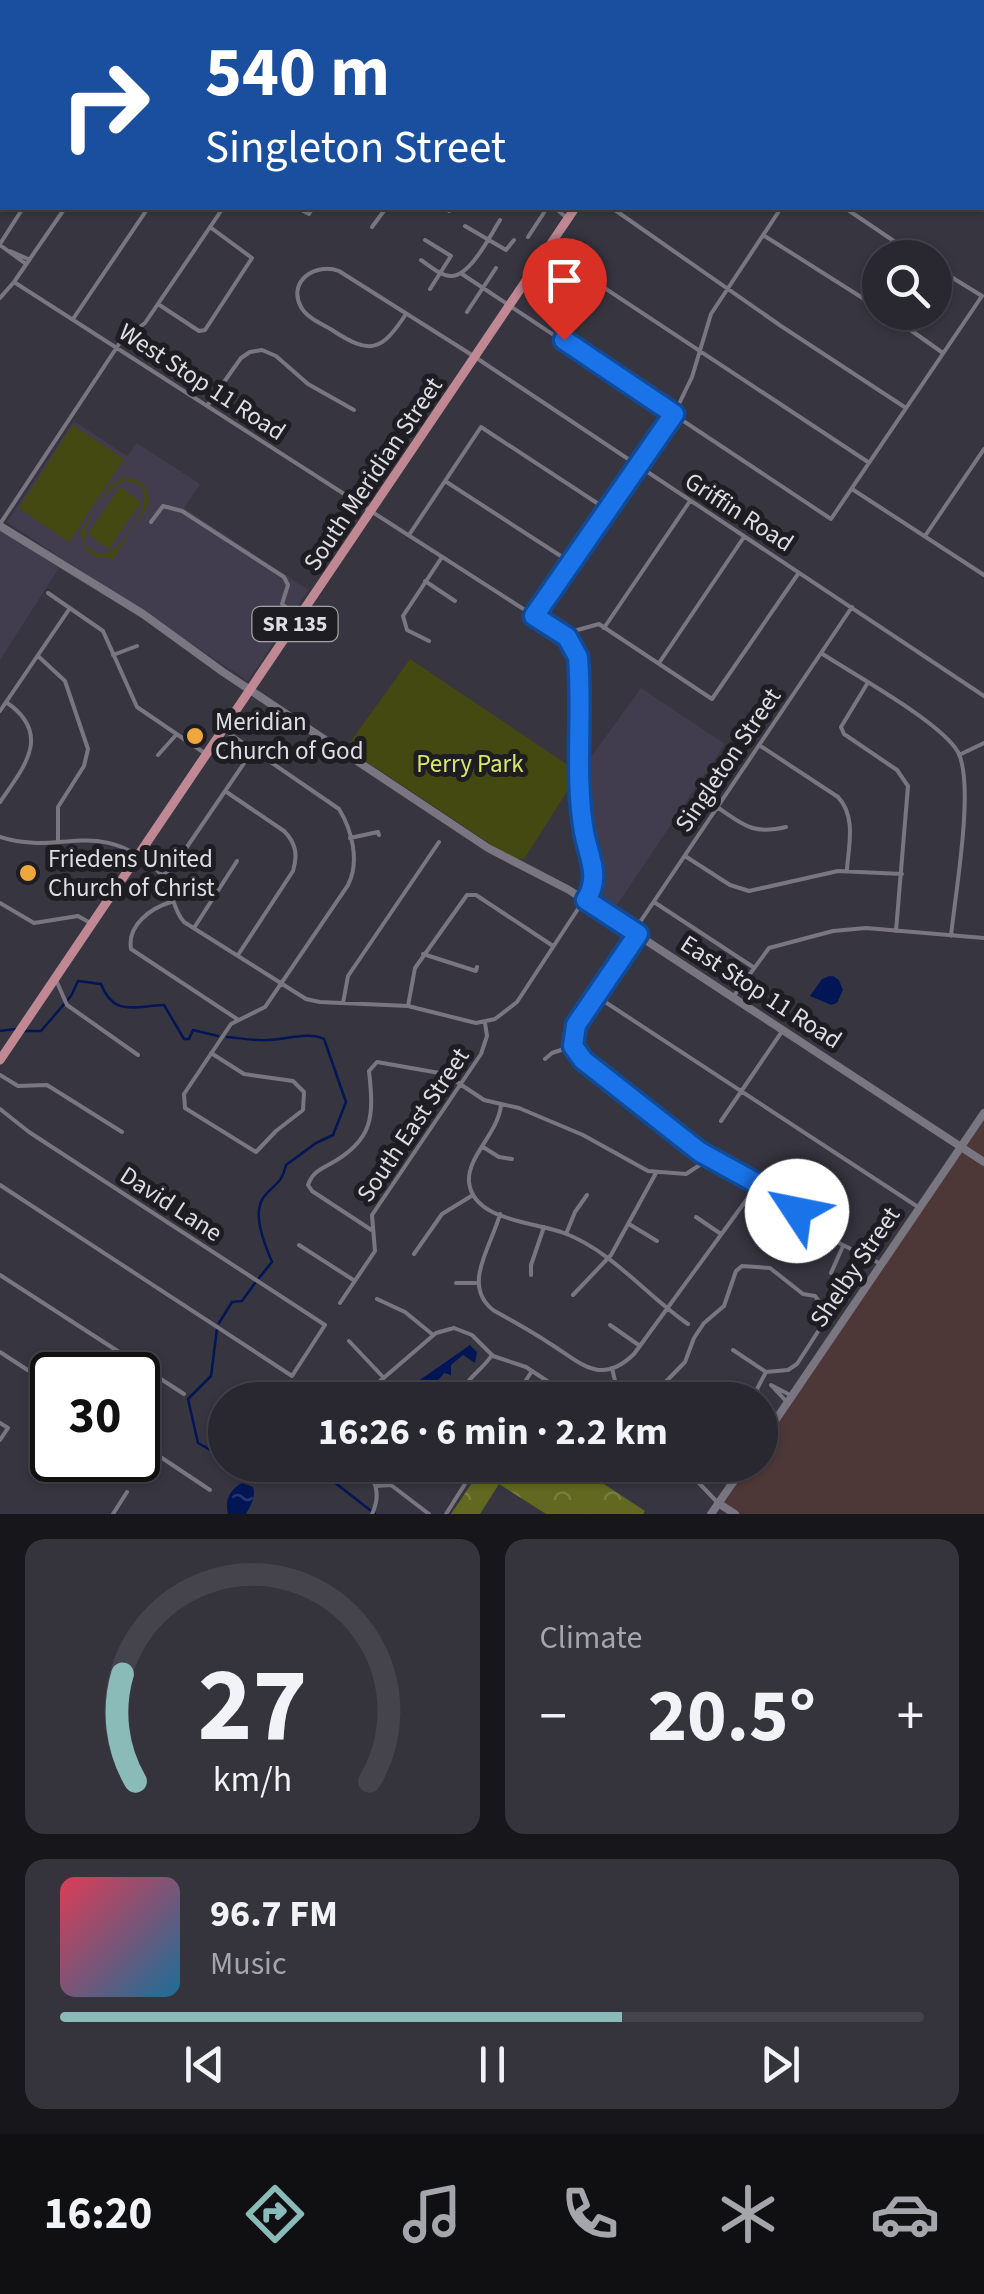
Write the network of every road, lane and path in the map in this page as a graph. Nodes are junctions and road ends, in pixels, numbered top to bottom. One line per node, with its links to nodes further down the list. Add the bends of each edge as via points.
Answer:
1 (23, 210): 21 (street)
2 (65, 210): 24 (street)
3 (147, 210): 40 (street)
4 (222, 210): 13 (street)
5 (385, 210): 14 (street)
6 (547, 210): 16 (street)
7 (615, 210): 30 (street)
8 (780, 210): 15 (street)
9 (848, 210): 20 (street)
10 (570, 212): 22 (main road, South Meridian Street / SR 135)
11 (500, 220): 18 (street)
12 (465, 226): 18 (street)
13 (210, 227): 36 (street); 36 (street, via 252,260 205,330)
14 (372, 228)
15 (764, 234): 30 (street); 35 (street)
16 (528, 237)
17 (424, 240): 26 (street, via 450,256)
18 (487, 240): 19 (street, via 507,250); 27 (street)
19 (514, 240)
20 (892, 240)
21 (0, 245): 24 (street)
22 (547, 250): 37 (main road, South Meridian Street / SR 135); 43 (street)
23 (422, 260): 26 (street)
24 (28, 262): 29 (street)
25 (496, 268): 31 (street)
26 (440, 272): 27 (street); 32 (street)
27 (462, 274): 31 (street)
28 (952, 277): 33 (street)
29 (14, 282): 34 (street); 40 (street, West Stop 11 Road)
30 (728, 287): 43 (street); 47 (street)
31 (483, 288): 37 (street); 38 (street)
32 (430, 289)
33 (982, 296): 44 (street)
34 (0, 298)
35 (862, 298)
36 (158, 304): 42 (street)
37 (509, 306): 45 (main road, South Meridian Street / SR 135); 49 (street)
38 (467, 312)
39 (406, 314): 39 (street, Griffin Road, via 334,269 317,269 300,284 302,308 352,343 382,343); 45 (street, Griffin Road)
40 (73, 320): 42 (street, West Stop 11 Road)
41 (910, 330): 44 (street)
42 (117, 348): 46 (street, West Stop 11 Road); 59 (street)
43 (699, 351): 49 (street); 51 (street)
44 (944, 353): 47 (street)
45 (476, 357): 52 (street, Griffin Road); 57 (main road, South Meridian Street / SR 135)
46 (208, 406): 48 (street, via 241,358 258,350); 57 (street, West Stop 11 Road)
47 (906, 408): 51 (street)
48 (354, 410)
49 (674, 414): 52 (street); 54 (street, via 831,518)
50 (984, 449): 62 (street)
51 (869, 463): 54 (street)
52 (636, 465): 55 (street, Griffin Road); 56 (street)
53 (445, 481): 56 (street, via 481,427); 60 (street); 64 (street)
54 (852, 489): 62 (street)
55 (690, 501): 61 (street, Griffin Road); 74 (street)
56 (606, 510): 64 (street)
57 (372, 511): 60 (street); 73 (main road, South Meridian Street / SR 135)
58 (151, 522): 73 (street, via 164,506 182,512 284,577 282,604)
59 (0, 525): 83 (main road, East Stop 11 Road)
60 (409, 535): 63 (street)
61 (744, 537): 65 (street, Griffin Road); 81 (street)
62 (925, 537): 66 (street)
63 (442, 556): 67 (street); 72 (street)
64 (570, 562): 72 (street)
65 (799, 572): 70 (street, Griffin Road); 81 (street, via 712,699)
66 (984, 575)
67 (425, 581): 69 (street); 76 (street, via 403,622)
68 (48, 593): 71 (street)
69 (455, 601)
70 (852, 607): 78 (street, Singleton Street); 84 (street, Griffin Road)
71 (70, 608): 79 (street, via 103,631); 80 (street)
72 (534, 616): 75 (street)
73 (300, 617): 83 (main road, South Meridian Street / SR 135)
74 (604, 628): 75 (street); 81 (street)
75 (563, 634): 110 (street, via 578,660 583,823 595,876)
76 (429, 641)
77 (137, 646): 79 (street)
78 (821, 653): 82 (street); 90 (street, Singleton Street)
79 (113, 655): 88 (street, via 136,708)
80 (38, 656): 85 (street); 102 (street, via 64,681 88,749 58,807)
81 (658, 664)
82 (868, 684): 94 (street, via 940,732); 108 (street, via 841,727 906,782)
83 (251, 690): 87 (main road, South Meridian Street / SR 135); 110 (main road, East Stop 11 Road, via 494,852)
84 (984, 696)
85 (6, 702): 86 (street); 96 (street, via 24,718 31,750)
86 (0, 712)
87 (224, 730): 91 (street); 93 (main road, South Meridian Street / SR 135)
88 (176, 735): 92 (street); 93 (street)
89 (984, 743): 94 (street)
90 (760, 744): 97 (street, Singleton Street); 107 (street, via 846,806)
91 (254, 750): 95 (street); 101 (street, via 339,809)
92 (158, 755)
93 (207, 755): 105 (main road, South Meridian Street / SR 135)
94 (959, 755): 118 (street, via 966,787)
95 (225, 792): 109 (street); 122 (street, via 290,838 296,855 293,871)
96 (0, 802)
97 (717, 807): 98 (street, via 753,830); 104 (street, Singleton Street)
98 (786, 827)
99 (379, 835): 101 (street)
100 (0, 837): 102 (street)
101 (350, 838): 126 (street, via 354,870 348,885)
102 (58, 840): 105 (street, via 100,840)
103 (439, 842): 129 (street, via 347,976)
104 (685, 856): 107 (street, via 750,891); 113 (street, Singleton Street)
105 (137, 858): 109 (street); 114 (main road, South Meridian Street / SR 135)
106 (237, 861): 115 (street)
107 (847, 870): 108 (street)
108 (902, 874): 116 (street)
109 (162, 876): 111 (street)
110 (586, 900): 117 (main road, East Stop 11 Road); 120 (street, South East Street)
111 (172, 901): 115 (street); 131 (street, via 146,913 129,945)
112 (0, 902): 114 (street, via 34,922 78,916)
113 (654, 902): 117 (street, Singleton Street); 123 (street)
114 (92, 924): 125 (main road, South Meridian Street / SR 135)
115 (194, 928): 122 (street)
116 (896, 931): 118 (street); 123 (street, via 854,928 815,935 769,948)
117 (636, 933): 127 (street, Singleton Street); 128 (main road, East Stop 11 Road)
118 (951, 936): 119 (street)
119 (984, 938)
120 (554, 947): 121 (street, via 468,894); 132 (street, South East Street, via 510,1010)
121 (423, 954): 124 (street); 130 (street)
122 (237, 956): 126 (street)
123 (753, 966): 128 (street)
124 (477, 967)
125 (54, 980): 136 (street, via 66,1003); 138 (main road, South Meridian Street / SR 135)
126 (281, 984): 129 (street, via 306,998); 131 (street, via 262,1011)
127 (596, 996): 134 (street, Singleton Street, via 575,1028); 141 (street)
128 (733, 997): 133 (main road, East Stop 11 Road)
129 (343, 1004): 130 (street)
130 (408, 1006): 132 (street)
131 (236, 1019): 135 (street)
132 (484, 1022): 140 (street, South East Street, via 484,1049)
133 (783, 1030): 141 (street); 148 (main road, East Stop 11 Road)
134 (573, 1046): 137 (street); 149 (street)
135 (211, 1053): 135 (street, via 242,1074 296,1082 304,1092 303,1110 256,1152 182,1102)
136 (138, 1055)
137 (546, 1059)
138 (0, 1060)
139 (0, 1075): 146 (street, via 18,1086 47,1086)
140 (461, 1085): 142 (street); 163 (street, South East Street, via 372,1215); 163 (street, via 434,1070 376,1062 369,1071 374,1101 368,1126 352,1150 313,1174 308,1185)
141 (741, 1091): 145 (street); 157 (street)
142 (501, 1105): 147 (street); 152 (street, via 583,1135)
143 (0, 1109): 154 (street, David Lane, via 325,1326 292,1376)
144 (984, 1114): 148 (main road, Shelby Street)
145 (721, 1120)
146 (122, 1132)
147 (483, 1147): 150 (street); 155 (street, via 470,1173)
148 (962, 1147): 151 (main road, East Stop 11 Road); 157 (main road, Shelby Street)
149 (709, 1158): 152 (street, via 686,1174); 153 (street)
150 (512, 1159)
151 (984, 1162)
152 (656, 1173): 161 (street)
153 (758, 1184): 160 (street); 165 (street)
154 (0, 1185)
155 (473, 1195): 158 (street); 170 (street, via 442,1214)
156 (587, 1195): 164 (street)
157 (919, 1208): 172 (main road, Shelby Street)
158 (500, 1214): 162 (street); 177 (street)
159 (696, 1217): 165 (street)
160 (805, 1218): 166 (street); 169 (street)
161 (629, 1224): 167 (street); 171 (street)
162 (544, 1227): 164 (street); 175 (street)
163 (373, 1230): 176 (street, South East Street, via 375,1249)
164 (566, 1234): 171 (street)
165 (721, 1234): 182 (street)
166 (784, 1240)
167 (658, 1241)
168 (300, 1245): 176 (street)
169 (843, 1246): 172 (street); 174 (street)
170 (414, 1254)
171 (607, 1260): 179 (street); 182 (street)
172 (881, 1264): 205 (main road, Shelby Street)
173 (0, 1274): 204 (street)
174 (831, 1274)
175 (531, 1276)
176 (354, 1281): 181 (street, South East Street)
177 (477, 1283): 178 (street); 191 (street, via 493,1310 579,1364)
178 (456, 1284)
179 (573, 1295)
180 (378, 1299): 185 (street)
181 (340, 1303)
182 (667, 1308): 183 (street); 187 (street)
183 (688, 1324)
184 (610, 1325): 187 (street)
185 (433, 1335): 190 (street, via 450,1328 470,1333); 195 (street)
186 (349, 1341): 195 (street)
187 (640, 1346): 191 (street)
188 (733, 1350): 194 (street)
189 (0, 1352): 193 (street)
190 (492, 1355): 192 (street); 198 (street)
191 (612, 1368): 201 (street)
192 (532, 1371): 199 (street); 200 (street)
193 (30, 1372)
194 (766, 1372): 196 (street); 202 (street, via 795,1366 818,1332 817,1298 770,1268 744,1266 723,1307 702,1326 684,1364)
195 (383, 1378): 197 (street)
196 (762, 1379): 203 (street); 205 (street)
197 (378, 1382)
198 (466, 1382)
199 (525, 1382)
200 (549, 1382)
201 (615, 1382)
202 (666, 1382)
203 (760, 1382)
204 (184, 1394)
205 (790, 1399): 206 (main road, Shelby Street)
206 (778, 1417)
207 (0, 1423): 208 (street, via 8,1428)
208 (0, 1440)
209 (160, 1457): 215 (street)
210 (374, 1482): 214 (street)
211 (467, 1482): 221 (street)
212 (698, 1482): 217 (street)
213 (733, 1482): 217 (main road)
214 (376, 1486): 218 (street); 220 (street, via 389,1484)
215 (210, 1490)
216 (127, 1492): 219 (street)
217 (718, 1503): 222 (main road); 223 (main road)
218 (373, 1513)
219 (113, 1514)
220 (429, 1514)
221 (446, 1514)
222 (710, 1514)
223 (734, 1514)

